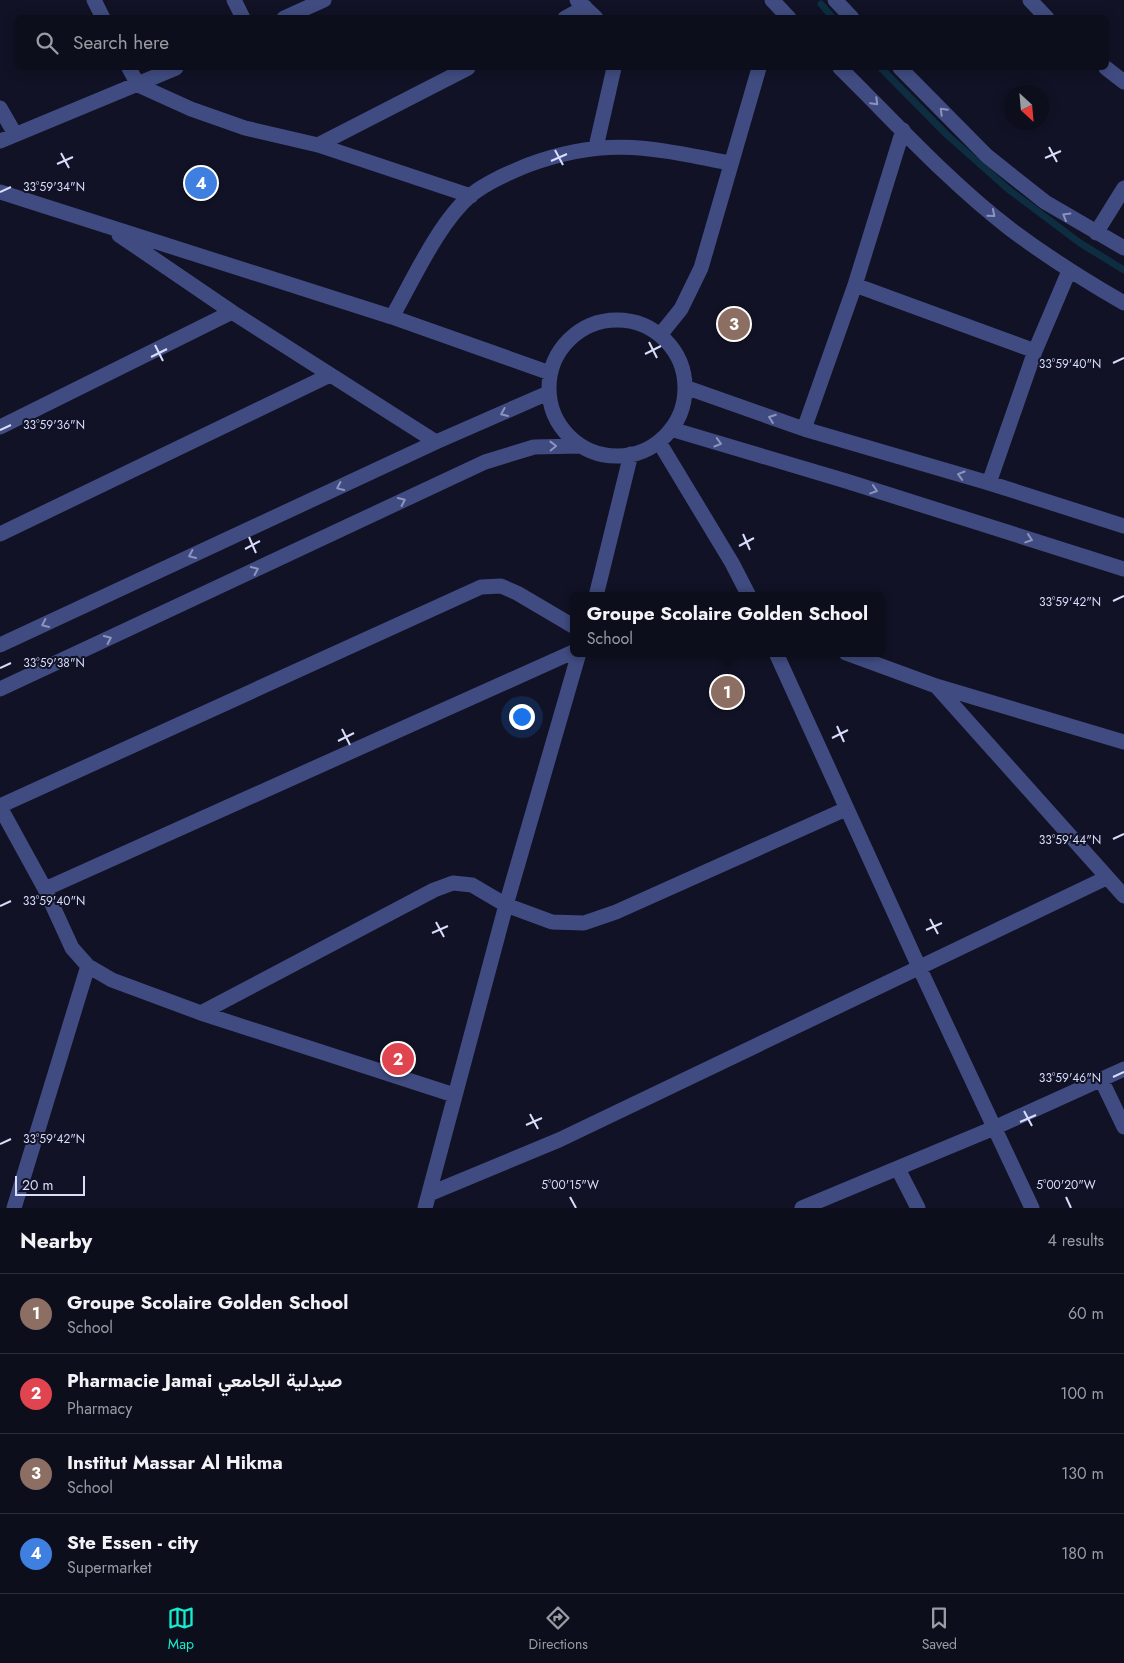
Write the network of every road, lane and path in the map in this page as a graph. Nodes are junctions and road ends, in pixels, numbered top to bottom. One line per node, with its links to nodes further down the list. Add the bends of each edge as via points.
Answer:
1 (94, 0): 8 (street)
2 (234, 0): 9 (street)
3 (324, 0): 10 (street)
4 (834, 0): 13 (street)
5 (1030, 0): 14 (street)
6 (776, 6): 12 (street)
7 (586, 8): 11 (street)
8 (102, 15)
9 (242, 15)
10 (291, 15)
11 (571, 15)
12 (786, 15)
13 (849, 15)
14 (1044, 15)
15 (130, 70): 24 (street)
16 (172, 70): 24 (street)
17 (464, 70): 29 (street)
18 (614, 70): 30 (street)
19 (758, 70): 31 (street)
20 (842, 70): 26 (street, one-way to 26)
21 (902, 70): 36 (street, one-way to 21, via 1045,202 987,156)
22 (1109, 70): 23 (street)
23 (1124, 82)
24 (138, 85): 27 (street); 29 (street, via 191,109 245,128)
25 (0, 108): 27 (street)
26 (903, 130): 38 (street, one-way to 38, via 958,185 1009,228); 39 (street)
27 (15, 134): 28 (street)
28 (0, 141)
29 (318, 145): 34 (street)
30 (596, 147): 31 (street, via 642,147); 34 (street, via 559,154 509,173)
31 (730, 163): 43 (street, via 694,284 681,309)
32 (1124, 188): 36 (street)
33 (0, 192): 35 (street)
34 (471, 196): 42 (street, via 439,233)
35 (104, 224): 41 (street); 42 (street, via 274,281)
36 (1096, 233): 37 (street)
37 (1124, 248)
38 (1069, 271): 40 (street); 44 (street)
39 (855, 285): 44 (street); 50 (street)
40 (1124, 303)
41 (232, 312): 46 (street); 49 (street)
42 (392, 316): 45 (street)
43 (660, 335): 45 (street, via 629,320 595,323 566,342); 47 (street, via 680,361)
44 (1035, 351): 56 (street)
45 (550, 373): 48 (street)
46 (330, 374): 52 (street); 58 (street)
47 (685, 387): 50 (street, one-way to 47); 51 (street, via 682,409)
48 (548, 393): 52 (street, one-way to 52); 54 (street, via 553,415 562,430)
49 (0, 426)
50 (804, 429): 56 (street, one-way to 50)
51 (671, 430): 53 (street); 59 (street, one-way to 59, via 846,481)
52 (436, 442): 63 (street, one-way to 63)
53 (659, 442): 55 (street); 61 (street)
54 (580, 446): 55 (street, via 601,454); 69 (street, one-way to 54, via 485,462 534,447)
55 (631, 454): 60 (street)
56 (989, 483): 57 (street)
57 (1124, 526)
58 (0, 534)
59 (1124, 569)
60 (597, 592)
61 (747, 592)
62 (570, 624): 71 (street, via 501,586 481,587)
63 (0, 645)
64 (570, 653): 74 (street)
65 (578, 657): 76 (street)
66 (778, 657): 72 (street)
67 (857, 657): 68 (street)
68 (936, 686): 70 (street); 73 (street)
69 (0, 689)
70 (1124, 742)
71 (0, 806): 74 (street)
72 (846, 809): 76 (street, via 584,924 552,922); 78 (street)
73 (1106, 878): 75 (street); 78 (street)
74 (45, 889): 77 (street, via 72,948)
75 (1124, 896)
76 (506, 905): 79 (street, via 472,885 453,883); 82 (street)
77 (88, 966): 79 (street, via 112,980); 88 (street)
78 (919, 967): 84 (street); 86 (street)
79 (201, 1013): 82 (street)
80 (1124, 1069): 81 (street)
81 (1100, 1079): 83 (street); 84 (street)
82 (454, 1094): 86 (street)
83 (1124, 1127)
84 (994, 1128): 85 (street); 90 (street)
85 (898, 1168): 87 (street); 89 (street)
86 (427, 1201)
87 (806, 1207)
88 (14, 1208)
89 (918, 1208)
90 (1032, 1208)

